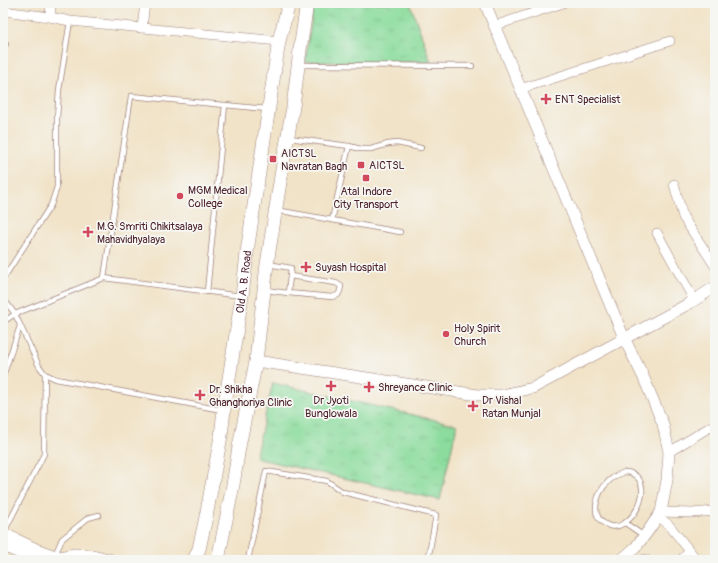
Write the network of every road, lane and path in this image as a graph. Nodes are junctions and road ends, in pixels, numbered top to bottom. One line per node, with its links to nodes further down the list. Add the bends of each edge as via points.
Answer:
1 (51, 3): 8 (street)
2 (145, 3): 11 (street)
3 (289, 3): 12 (main road, Old A. B. Road)
4 (307, 3): 14 (main road, Old A. B. Road)
5 (485, 3): 10 (street)
6 (563, 3): 10 (street)
7 (3, 11): 8 (street)
8 (50, 17): 9 (street)
9 (70, 20): 11 (street); 31 (lane, via 59,90 56,187 51,205)
10 (494, 26): 16 (street)
11 (142, 28): 12 (street)
12 (279, 41): 18 (main road, Old A. B. Road)
13 (670, 41): 16 (street)
14 (298, 65): 15 (lane); 19 (main road, Old A. B. Road)
15 (472, 66)
16 (520, 89): 42 (street)
17 (225, 105): 18 (lane); 30 (lane, via 132,96); 34 (lane)
18 (268, 109): 36 (main road, Old A. B. Road)
19 (287, 138): 20 (lane); 23 (main road, Old A. B. Road)
20 (349, 146): 21 (lane, via 371,149 397,143); 24 (lane)
21 (421, 148)
22 (674, 184): 28 (street, via 683,217)
23 (275, 210): 24 (lane); 27 (main road, Old A. B. Road)
24 (332, 220): 25 (lane)
25 (400, 232)
26 (657, 233): 38 (street)
27 (267, 264): 29 (lane, via 291,268); 33 (main road, Old A. B. Road)
28 (715, 266)
29 (290, 276): 35 (lane); 35 (lane, via 336,283 340,286 340,291 332,297)
30 (104, 278): 34 (lane); 39 (lane)
31 (3, 279)
32 (715, 287): 38 (street)
33 (264, 290): 35 (lane); 43 (main road, Old A. B. Road)
34 (207, 292): 36 (lane)
35 (288, 293)
36 (242, 296): 46 (main road, Old A. B. Road)
37 (3, 298): 39 (lane)
38 (694, 300): 42 (street)
39 (15, 314): 40 (lane); 41 (lane)
40 (3, 322)
41 (20, 326): 44 (lane); 45 (lane)
42 (624, 338): 43 (street, via 533,388 502,395 478,395); 48 (street, via 643,376 662,424)
43 (256, 360): 62 (main road, Old A. B. Road)
44 (44, 374): 46 (lane, via 56,379); 53 (lane, via 44,454)
45 (3, 376)
46 (224, 410): 57 (main road, Old A. B. Road, via 206,517)
47 (715, 424): 48 (street)
48 (669, 452): 50 (street, via 667,480)
49 (715, 511): 50 (street)
50 (659, 514): 54 (street); 56 (street)
51 (99, 515): 58 (lane, via 88,518 62,539)
52 (624, 523): 52 (lane, via 617,527 602,523 596,509 602,488 624,472 640,479 642,488 640,503); 54 (lane)
53 (3, 534): 58 (main road)
54 (644, 536): 65 (street)
55 (3, 545): 59 (main road)
56 (690, 551): 66 (street); 67 (street)
57 (196, 554): 61 (main road)
58 (59, 558): 60 (main road, via 75,555)
59 (39, 560)
60 (109, 560)
61 (183, 560)
62 (218, 560)
63 (248, 560): 64 (lane, via 266,471 327,481 343,492 436,515)
64 (428, 560)
65 (621, 560)
66 (681, 560)
67 (697, 560)

